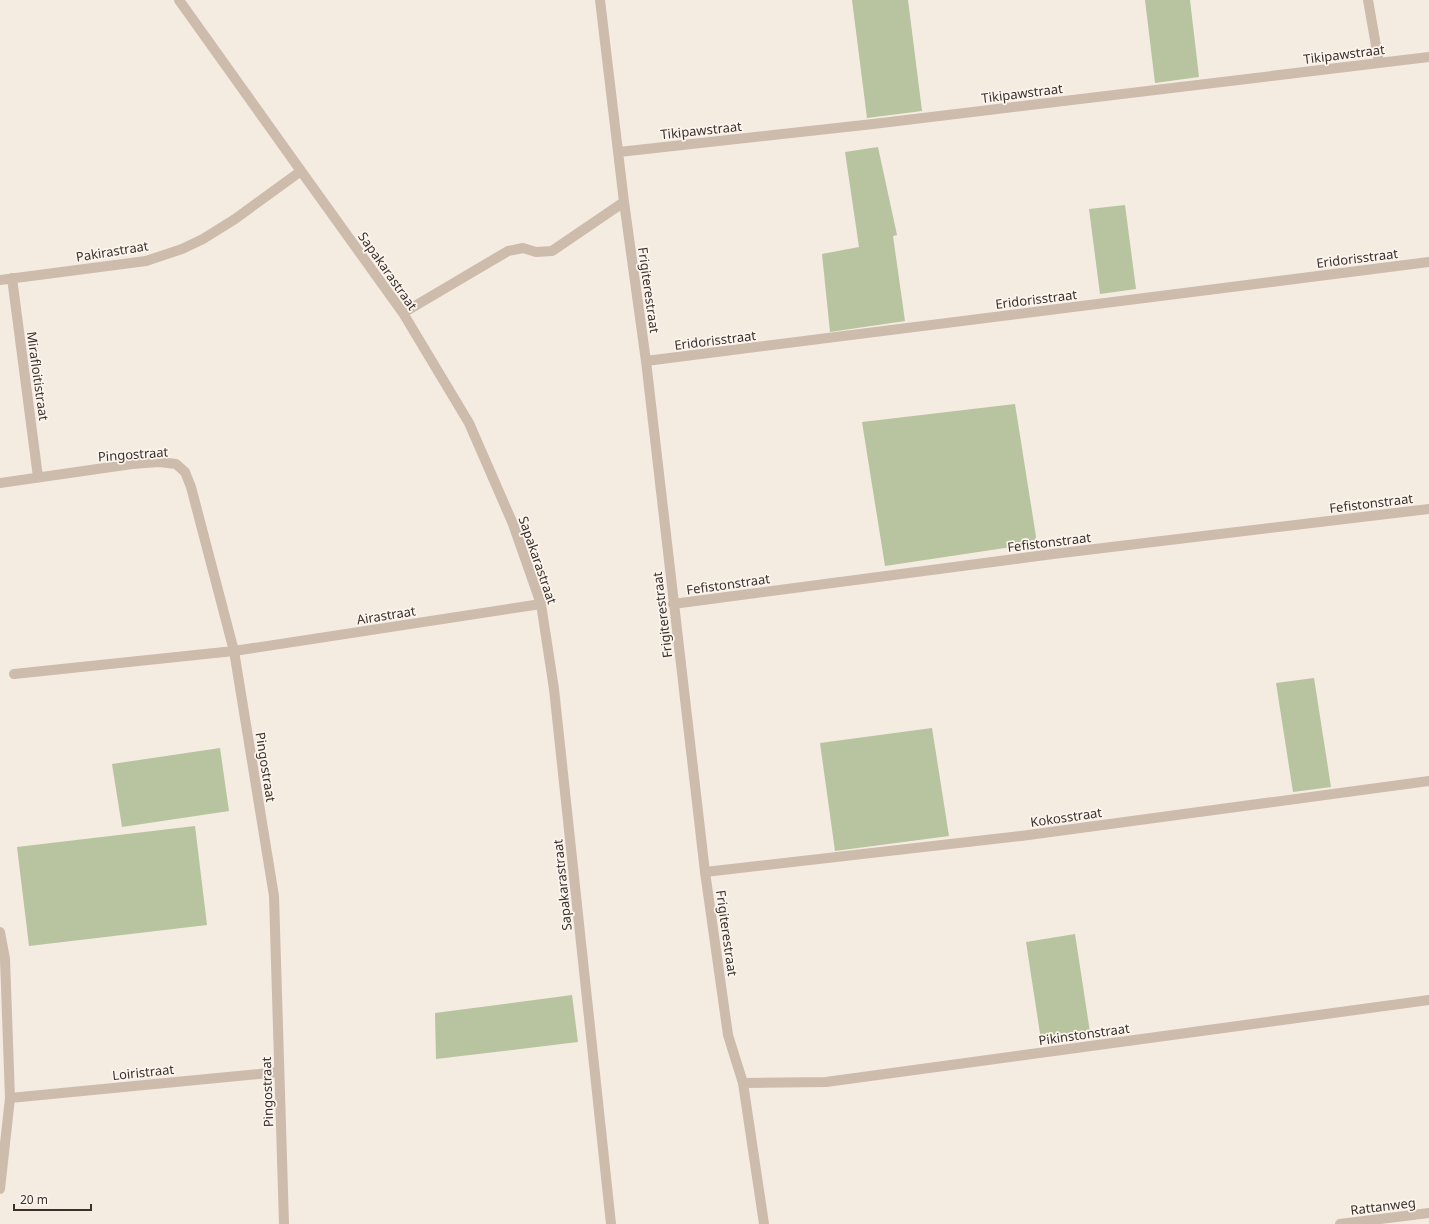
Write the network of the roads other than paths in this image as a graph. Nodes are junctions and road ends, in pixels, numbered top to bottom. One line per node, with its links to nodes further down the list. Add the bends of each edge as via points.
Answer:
1 (179, 0): 7 (street, Sapakarastraat)
2 (600, 0): 6 (street, Frigiterestraat)
3 (1368, 0): 5 (street)
4 (1429, 57): 5 (street, Tikipawstraat)
5 (1379, 63): 6 (street, Tikipawstraat)
6 (619, 152): 8 (street, Frigiterestraat)
7 (300, 171): 10 (street, Pakirastraat, via 235,219 182,249 146,261); 12 (street, Sapakarastraat)
8 (624, 202): 12 (street, via 552,251 536,252 523,248 508,251); 13 (street, Frigiterestraat)
9 (1429, 262): 13 (street, Eridorisstraat)
10 (12, 278): 11 (street, Pakirastraat); 14 (street, Mirafloitistraat)
11 (0, 280)
12 (403, 313): 17 (street, Sapakarastraat, via 469,423 513,524)
13 (646, 361): 18 (street, Frigiterestraat)
14 (38, 477): 15 (street, Pingostraat); 19 (street, Pingostraat, via 132,464 176,464 185,472 191,487)
15 (0, 482)
16 (1429, 509): 18 (street, Fefistonstraat, via 1053,554)
17 (541, 604): 19 (street, Airastraat); 32 (street, Sapakarastraat, via 555,704)
18 (673, 604): 22 (street, Frigiterestraat)
19 (234, 651): 20 (street, Airastraat); 26 (street, Pingostraat, via 274,896)
20 (14, 674)
21 (1429, 781): 22 (street, Kokosstraat, via 1021,836)
22 (705, 872): 27 (street, Frigiterestraat, via 728,1035)
23 (0, 932): 24 (street)
24 (2, 959): 28 (street)
25 (1429, 1000): 27 (street, Pikinstonstraat, via 826,1082)
26 (279, 1072): 28 (street, Loiristraat); 31 (street, Pingostraat)
27 (743, 1083): 33 (street, Frigiterestraat)
28 (10, 1098): 29 (street)
29 (0, 1189)
30 (1429, 1213): 34 (street, Rattanweg)
31 (284, 1224)
32 (611, 1224)
33 (764, 1224)
34 (1340, 1224)

